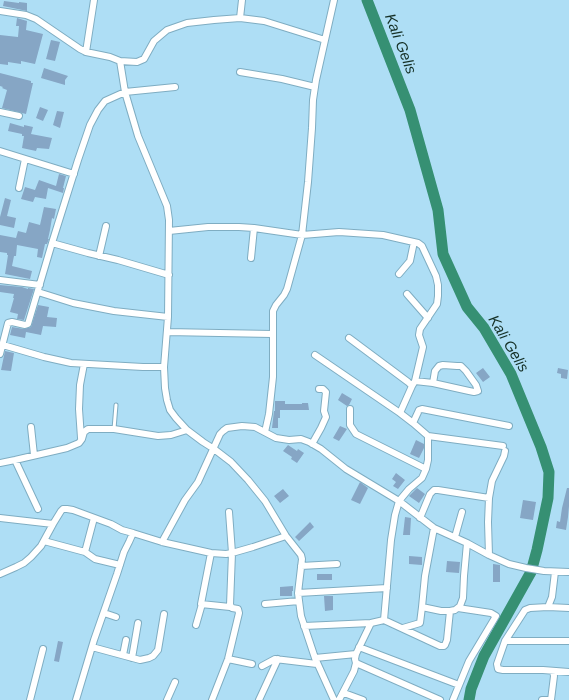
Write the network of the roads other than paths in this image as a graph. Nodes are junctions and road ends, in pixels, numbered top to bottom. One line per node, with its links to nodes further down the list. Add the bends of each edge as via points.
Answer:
1 (94, 0): 7 (street)
2 (242, 0): 5 (street)
3 (334, 0): 6 (street)
4 (0, 11): 7 (street, via 36,19)
5 (240, 18): 6 (street, via 264,22); 8 (street, via 187,23 167,30 154,41 144,59 137,62)
6 (325, 40): 11 (street)
7 (86, 52): 8 (street)
8 (120, 61): 12 (street)
9 (240, 72): 11 (street)
10 (175, 87): 12 (street)
11 (315, 87): 22 (street)
12 (125, 92): 17 (street, via 105,101 98,110 90,125); 21 (street, via 138,136 167,206)
13 (0, 112): 14 (street)
14 (19, 116)
15 (0, 151): 16 (street)
16 (25, 159): 17 (street); 18 (street)
17 (74, 174): 24 (street)
18 (18, 188)
19 (106, 226): 25 (street)
20 (254, 228): 21 (street, via 208,227); 22 (street); 26 (street)
21 (170, 231): 28 (street)
22 (302, 235): 23 (street, via 340,232 383,235); 36 (street, via 287,289 273,311)
23 (414, 242): 27 (street, via 410,261); 34 (street, via 422,246 438,285 437,304)
24 (52, 243): 25 (street); 30 (street)
25 (99, 256): 28 (street)
26 (251, 258)
27 (399, 274)
28 (169, 275): 33 (street)
29 (0, 280): 30 (street)
30 (40, 285): 31 (street)
31 (38, 292): 33 (street, via 114,311); 38 (street, via 28,324 8,323)
32 (407, 294): 34 (street)
33 (168, 317): 35 (street)
34 (428, 318): 43 (street, via 420,329 419,335 423,346)
35 (167, 332): 36 (street); 42 (street)
36 (272, 334): 54 (street, via 273,377)
37 (349, 338): 43 (street, via 408,382)
38 (3, 345): 39 (street); 41 (street, via 44,357)
39 (0, 354)
40 (315, 356): 48 (street)
41 (84, 364): 42 (street); 56 (street, via 79,410)
42 (164, 367): 53 (street, via 170,410)
43 (414, 383): 44 (street); 48 (street)
44 (433, 383): 44 (street, via 435,371 439,366 461,366 478,391 469,392)
45 (319, 389): 57 (street, via 326,392 326,418)
46 (116, 404): 52 (lane)
47 (350, 409): 62 (street, via 350,425 356,434)
48 (400, 413): 49 (street)
49 (413, 423): 50 (street, via 419,410 422,410); 55 (street)
50 (509, 426)
51 (31, 427): 59 (street)
52 (114, 430): 53 (street, via 158,436); 56 (street, via 88,429)
53 (187, 430): 58 (street)
54 (265, 432): 57 (street, via 276,438 301,439); 58 (street, via 255,427 227,428 220,434)
55 (428, 436): 62 (street); 63 (street, via 504,448 504,456 492,481)
56 (82, 439): 59 (street, via 67,448)
57 (312, 444): 64 (street)
58 (214, 449): 74 (street, via 248,480 265,501); 77 (street, via 198,482)
59 (34, 455): 60 (street)
60 (15, 460): 61 (street); 65 (street)
61 (0, 463)
62 (426, 469): 64 (street, via 422,478)
63 (489, 498): 70 (street, via 434,490); 82 (street)
64 (399, 502): 70 (street); 89 (street, via 391,540)
65 (38, 509)
66 (229, 512): 81 (street)
67 (462, 512): 75 (street)
68 (0, 518): 71 (street)
69 (94, 518): 71 (street, via 67,509 61,511); 73 (street); 79 (street)
70 (420, 518): 72 (street)
71 (53, 524): 76 (street)
72 (434, 528): 75 (street); 95 (street, via 424,576)
73 (133, 533): 77 (street); 84 (street)
74 (286, 536): 81 (street); 85 (street, via 301,555)
75 (456, 537): 78 (street)
76 (44, 541): 79 (street); 88 (street, via 24,563)
77 (162, 542): 80 (street)
78 (467, 543): 82 (street); 97 (street, via 462,598)
79 (85, 552): 84 (street, via 95,559)
80 (211, 553): 81 (street); 92 (street)
81 (232, 554): 94 (street)
82 (489, 555): 86 (street, via 509,564)
83 (337, 564): 85 (street)
84 (120, 566): 100 (street)
85 (301, 566): 90 (street)
86 (555, 572): 87 (street); 96 (street)
87 (569, 572)
88 (0, 574)
89 (387, 588): 90 (street); 103 (street)
90 (298, 593): 91 (street)
91 (299, 601): 93 (street); 107 (street)
92 (202, 604): 94 (street); 106 (street)
93 (264, 604)
94 (230, 607): 118 (street, via 238,609 239,613)
95 (422, 607): 99 (street); 108 (street, via 420,623)
96 (548, 607): 98 (street); 110 (street, via 525,610)
97 (458, 608): 99 (street); 127 (street, via 496,616 469,661)
98 (569, 608)
99 (450, 611): 108 (street, via 448,635 444,646)
100 (104, 613): 102 (street); 112 (street)
101 (164, 614): 117 (street, via 156,653 145,659)
102 (116, 617)
103 (384, 620): 104 (street); 108 (street)
104 (371, 622): 107 (street); 113 (street)
105 (138, 623): 117 (street)
106 (196, 625)
107 (304, 626): 120 (street)
108 (403, 628)
109 (126, 640): 116 (street)
110 (506, 641): 111 (street); 124 (street, via 497,664 498,669)
111 (569, 641)
112 (92, 647): 116 (street); 130 (street)
113 (359, 647): 115 (street); 127 (street)
114 (43, 649): 129 (street)
115 (356, 654): 120 (street); 121 (street)
116 (123, 655): 117 (street)
117 (132, 658)
118 (228, 658): 122 (street); 132 (street)
119 (278, 659): 120 (street); 123 (street, via 273,659); 133 (street)
120 (316, 661): 134 (street)
121 (356, 663): 128 (street); 137 (street)
122 (252, 664)
123 (262, 666)
124 (553, 671): 125 (street); 140 (street)
125 (569, 672)
126 (175, 682): 131 (street)
127 (460, 685): 138 (street)
128 (344, 692): 135 (street); 136 (street)
129 (30, 700)
130 (76, 700)
131 (167, 700)
132 (212, 700)
133 (259, 700)
134 (334, 700)
135 (339, 700)
136 (363, 700)
137 (440, 700)
138 (453, 700)
139 (542, 700): 140 (street)
140 (551, 700)

